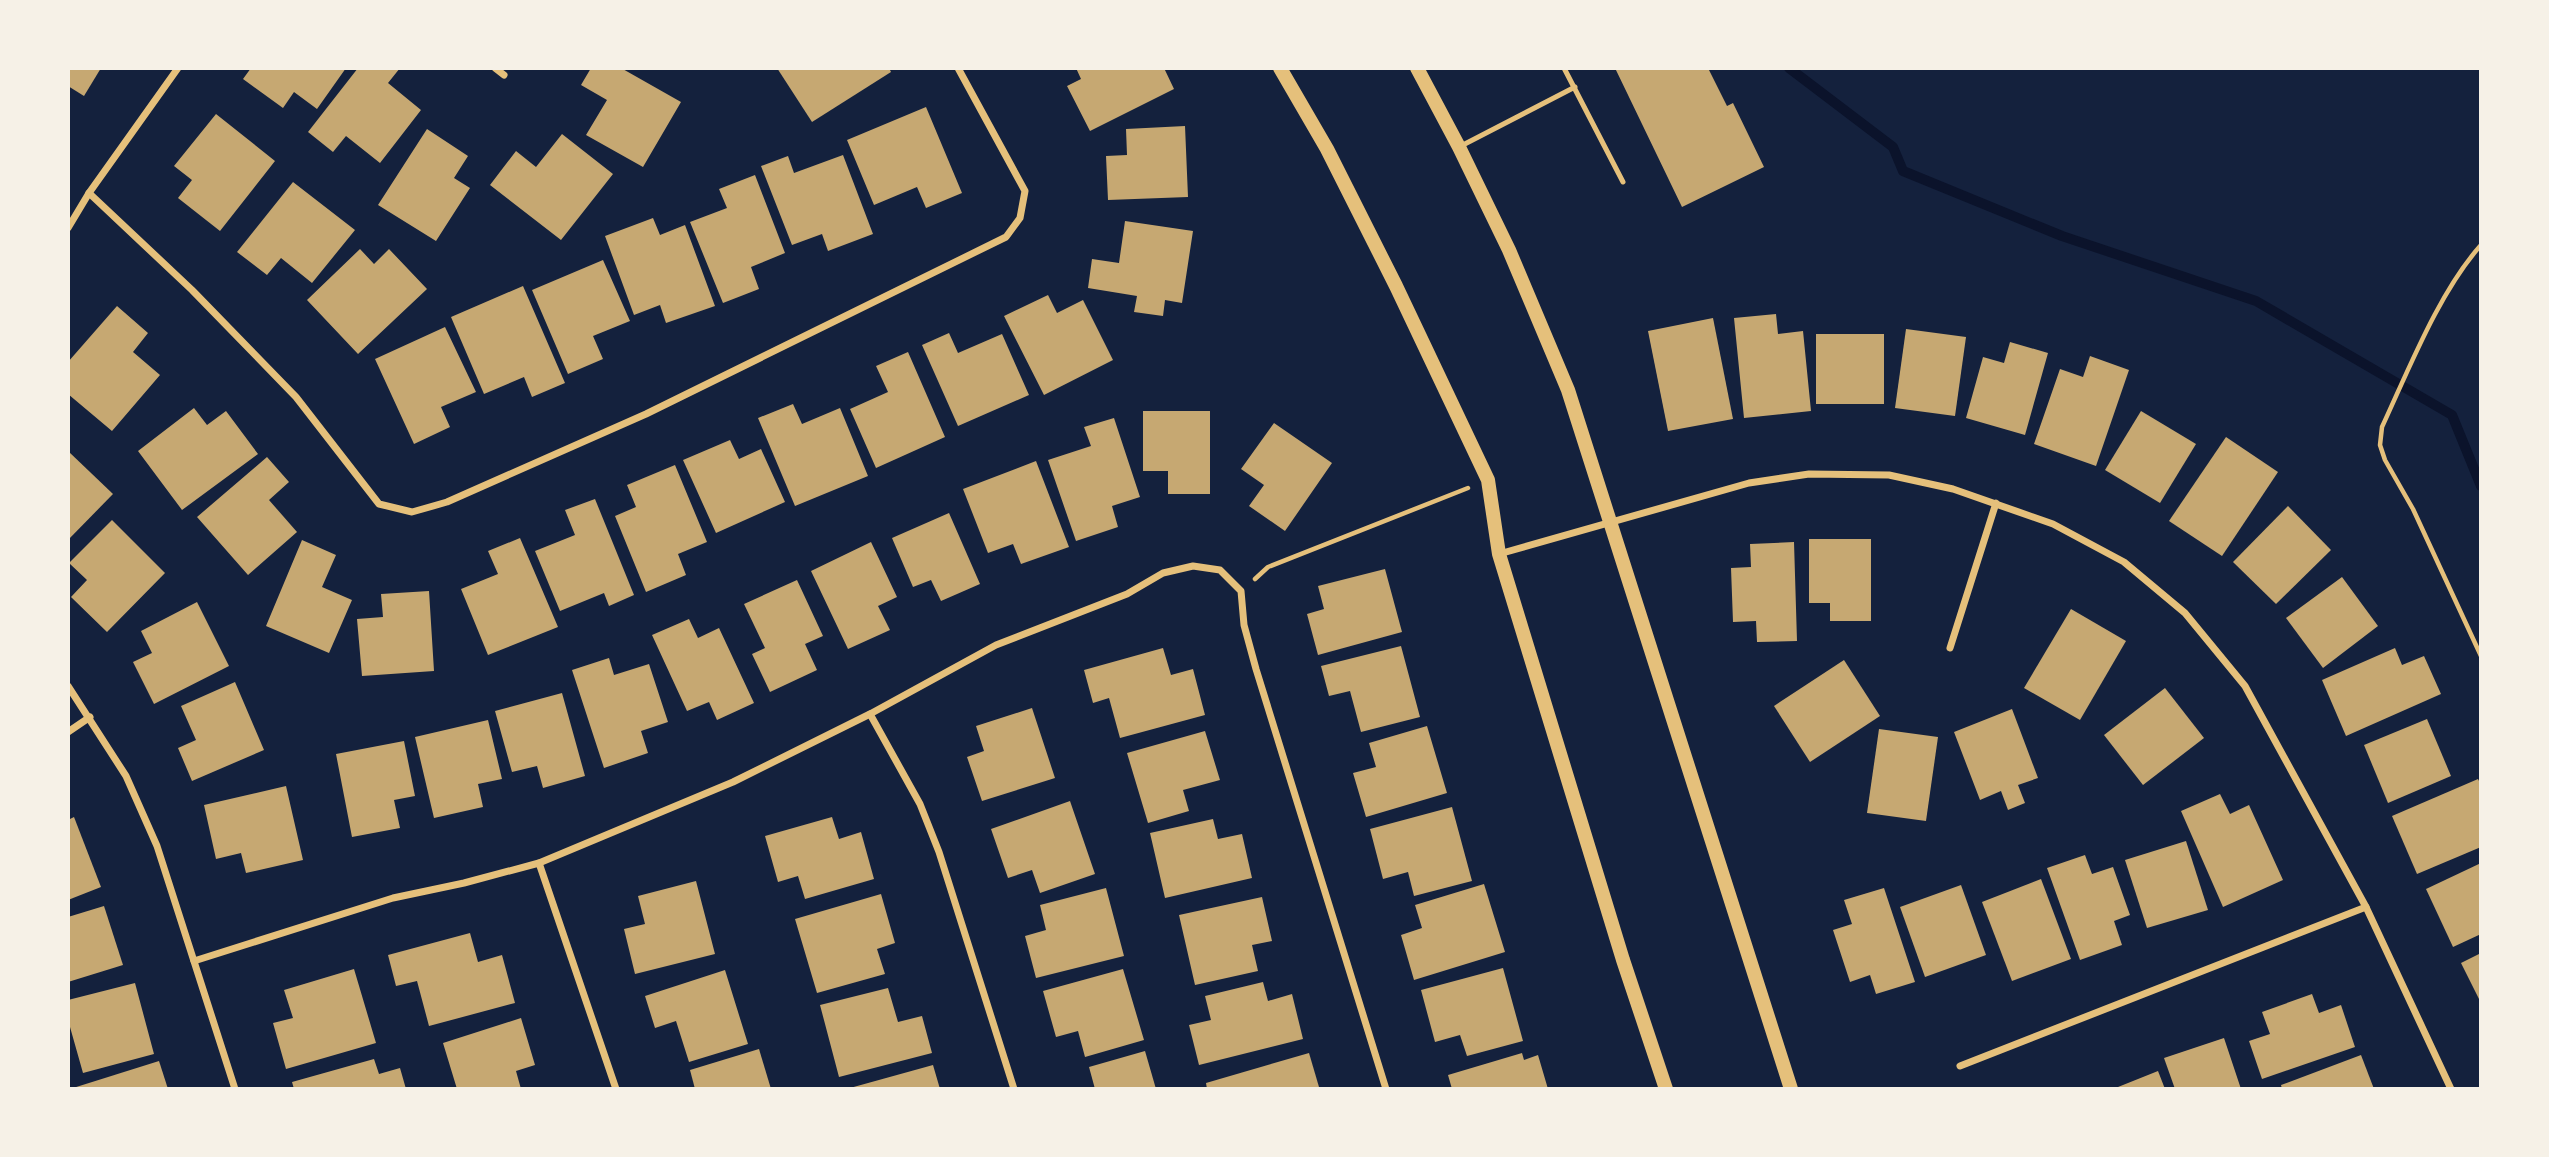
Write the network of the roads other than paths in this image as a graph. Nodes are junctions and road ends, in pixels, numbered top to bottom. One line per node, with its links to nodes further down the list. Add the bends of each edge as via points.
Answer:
1 (178, 68): 11 (street)
2 (495, 68): 7 (street)
3 (958, 68): 11 (street, via 1025,191 1020,218 1006,237 646,414 447,502 412,512 379,504 296,397)
4 (1280, 68): 15 (main road, via 1328,149 1488,481)
5 (1417, 68): 9 (main road)
6 (1564, 68): 8 (lane)
7 (504, 75)
8 (1575, 87): 9 (lane); 10 (lane)
9 (1459, 147): 14 (main road, via 1569,390)
10 (1623, 182)
11 (89, 193): 12 (street)
12 (68, 228)
13 (1996, 503): 14 (street, via 1889,475 1809,474 1749,483); 16 (street); 22 (street, via 2053,524 2124,562 2185,613 2245,686)
14 (1612, 523): 15 (street); 30 (main road)
15 (1499, 554): 29 (main road)
16 (1950, 648)
17 (68, 686): 19 (street)
18 (870, 714): 21 (street, via 733,782); 27 (street, via 919,804 939,852); 28 (street, via 996,645 1127,594 1163,573 1193,566 1220,570 1241,590 1255,668)
19 (90, 717): 20 (street); 23 (street, via 126,776 152,834)
20 (68, 732)
21 (539, 863): 23 (street, via 393,898); 26 (street)
22 (2366, 907): 24 (street); 31 (street)
23 (194, 961): 25 (street)
24 (1960, 1066)
25 (235, 1089)
26 (616, 1089)
27 (1014, 1089)
28 (1386, 1089)
29 (1666, 1089)
30 (1791, 1089)
31 (2451, 1089)

